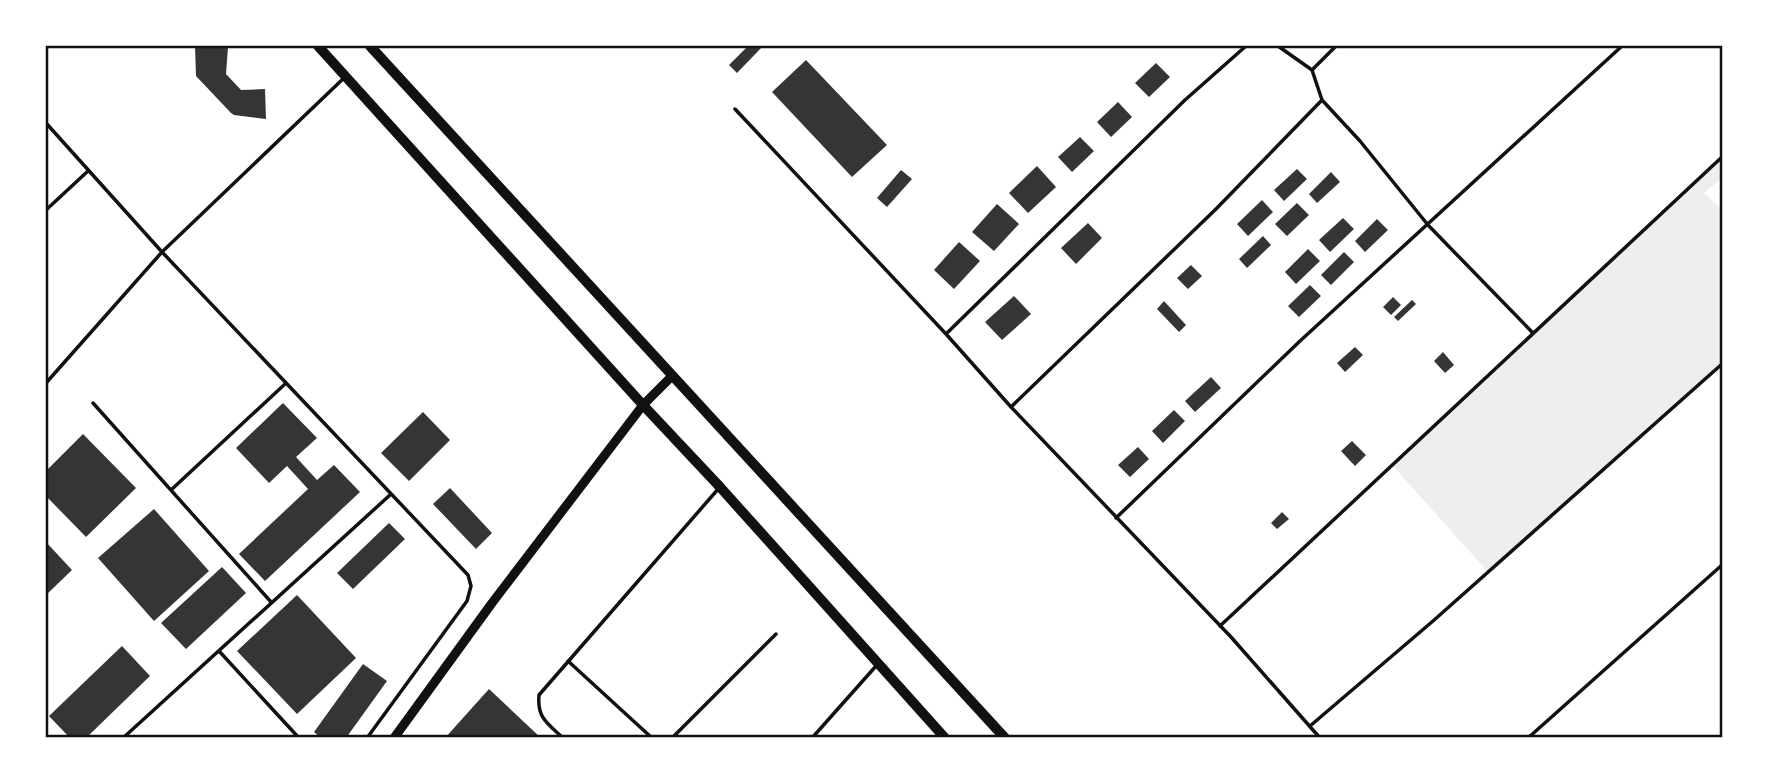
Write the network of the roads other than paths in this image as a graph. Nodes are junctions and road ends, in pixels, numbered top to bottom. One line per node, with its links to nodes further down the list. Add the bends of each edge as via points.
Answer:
1 (318, 46): 8 (main road)
2 (370, 46): 20 (main road)
3 (1246, 46): 18 (lane)
4 (1279, 46): 7 (lane)
5 (1336, 46): 7 (lane)
6 (1622, 46): 15 (lane)
7 (1312, 70): 9 (lane)
8 (346, 76): 16 (lane); 24 (main road)
9 (1322, 100): 15 (lane); 25 (lane)
10 (735, 109): 18 (lane)
11 (46, 123): 13 (lane)
12 (1723, 157): 17 (lane)
13 (88, 171): 14 (lane); 16 (lane)
14 (46, 210)
15 (1428, 225): 17 (lane); 29 (lane)
16 (162, 252): 21 (lane); 22 (lane)
17 (1532, 333): 32 (lane)
18 (946, 334): 25 (lane)
19 (1723, 364): 37 (lane)
20 (672, 376): 24 (street); 47 (main road)
21 (46, 383)
22 (285, 384): 27 (lane); 28 (lane)
23 (93, 403): 27 (lane)
24 (643, 405): 26 (main road); 41 (street)
25 (1011, 407): 29 (lane)
26 (720, 487): 35 (lane); 36 (main road)
27 (171, 490): 31 (lane)
28 (390, 495): 31 (lane); 40 (lane, via 468,575 471,586 458,614)
29 (1116, 518): 32 (lane)
30 (1723, 565): 49 (lane)
31 (272, 603): 34 (lane)
32 (1220, 626): 37 (lane)
33 (776, 635): 44 (lane)
34 (219, 651): 38 (lane); 39 (lane)
35 (568, 661): 42 (lane, via 539,695 538,707); 43 (lane)
36 (878, 663): 45 (lane); 46 (main road)
37 (1310, 726): 48 (lane)
38 (123, 737)
39 (299, 737)
40 (366, 737)
41 (394, 737)
42 (563, 737)
43 (652, 737)
44 (673, 737)
45 (812, 737)
46 (945, 737)
47 (1005, 737)
48 (1320, 737)
49 (1528, 737)

